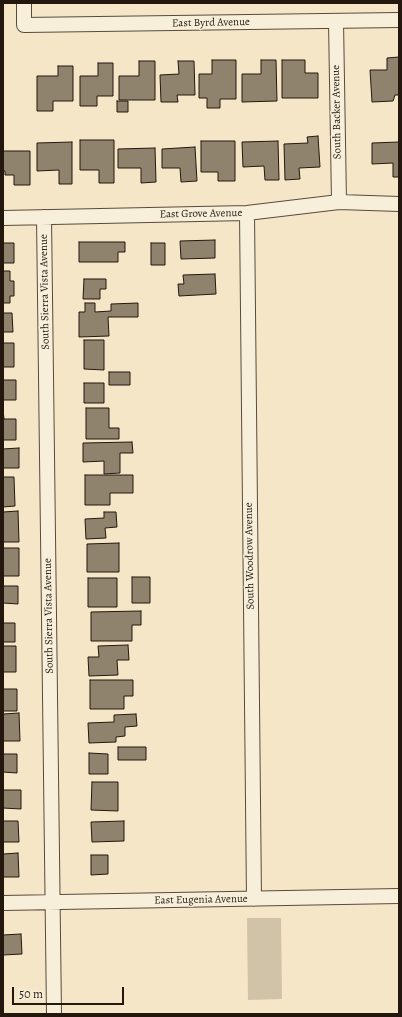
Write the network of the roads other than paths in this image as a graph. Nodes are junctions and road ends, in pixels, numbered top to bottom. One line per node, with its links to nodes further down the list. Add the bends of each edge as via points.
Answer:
1 (24, 3): 3 (street, East Byrd Avenue, via 24,25)
2 (399, 20): 3 (street, East Byrd Avenue)
3 (336, 21): 4 (street, South Backer Avenue)
4 (339, 202): 5 (street, East Grove Avenue); 6 (street, East Grove Avenue)
5 (399, 204)
6 (246, 213): 8 (street, East Grove Avenue); 10 (street, South Woodrow Avenue)
7 (3, 218): 8 (street, East Grove Avenue)
8 (44, 218): 11 (street, South Sierra Vista Avenue)
9 (399, 896): 10 (street, East Eugenia Avenue)
10 (254, 899): 11 (street, East Eugenia Avenue)
11 (52, 902): 12 (street, East Eugenia Avenue); 13 (street, South Sierra Vista Avenue)
12 (3, 903)
13 (54, 1014)

